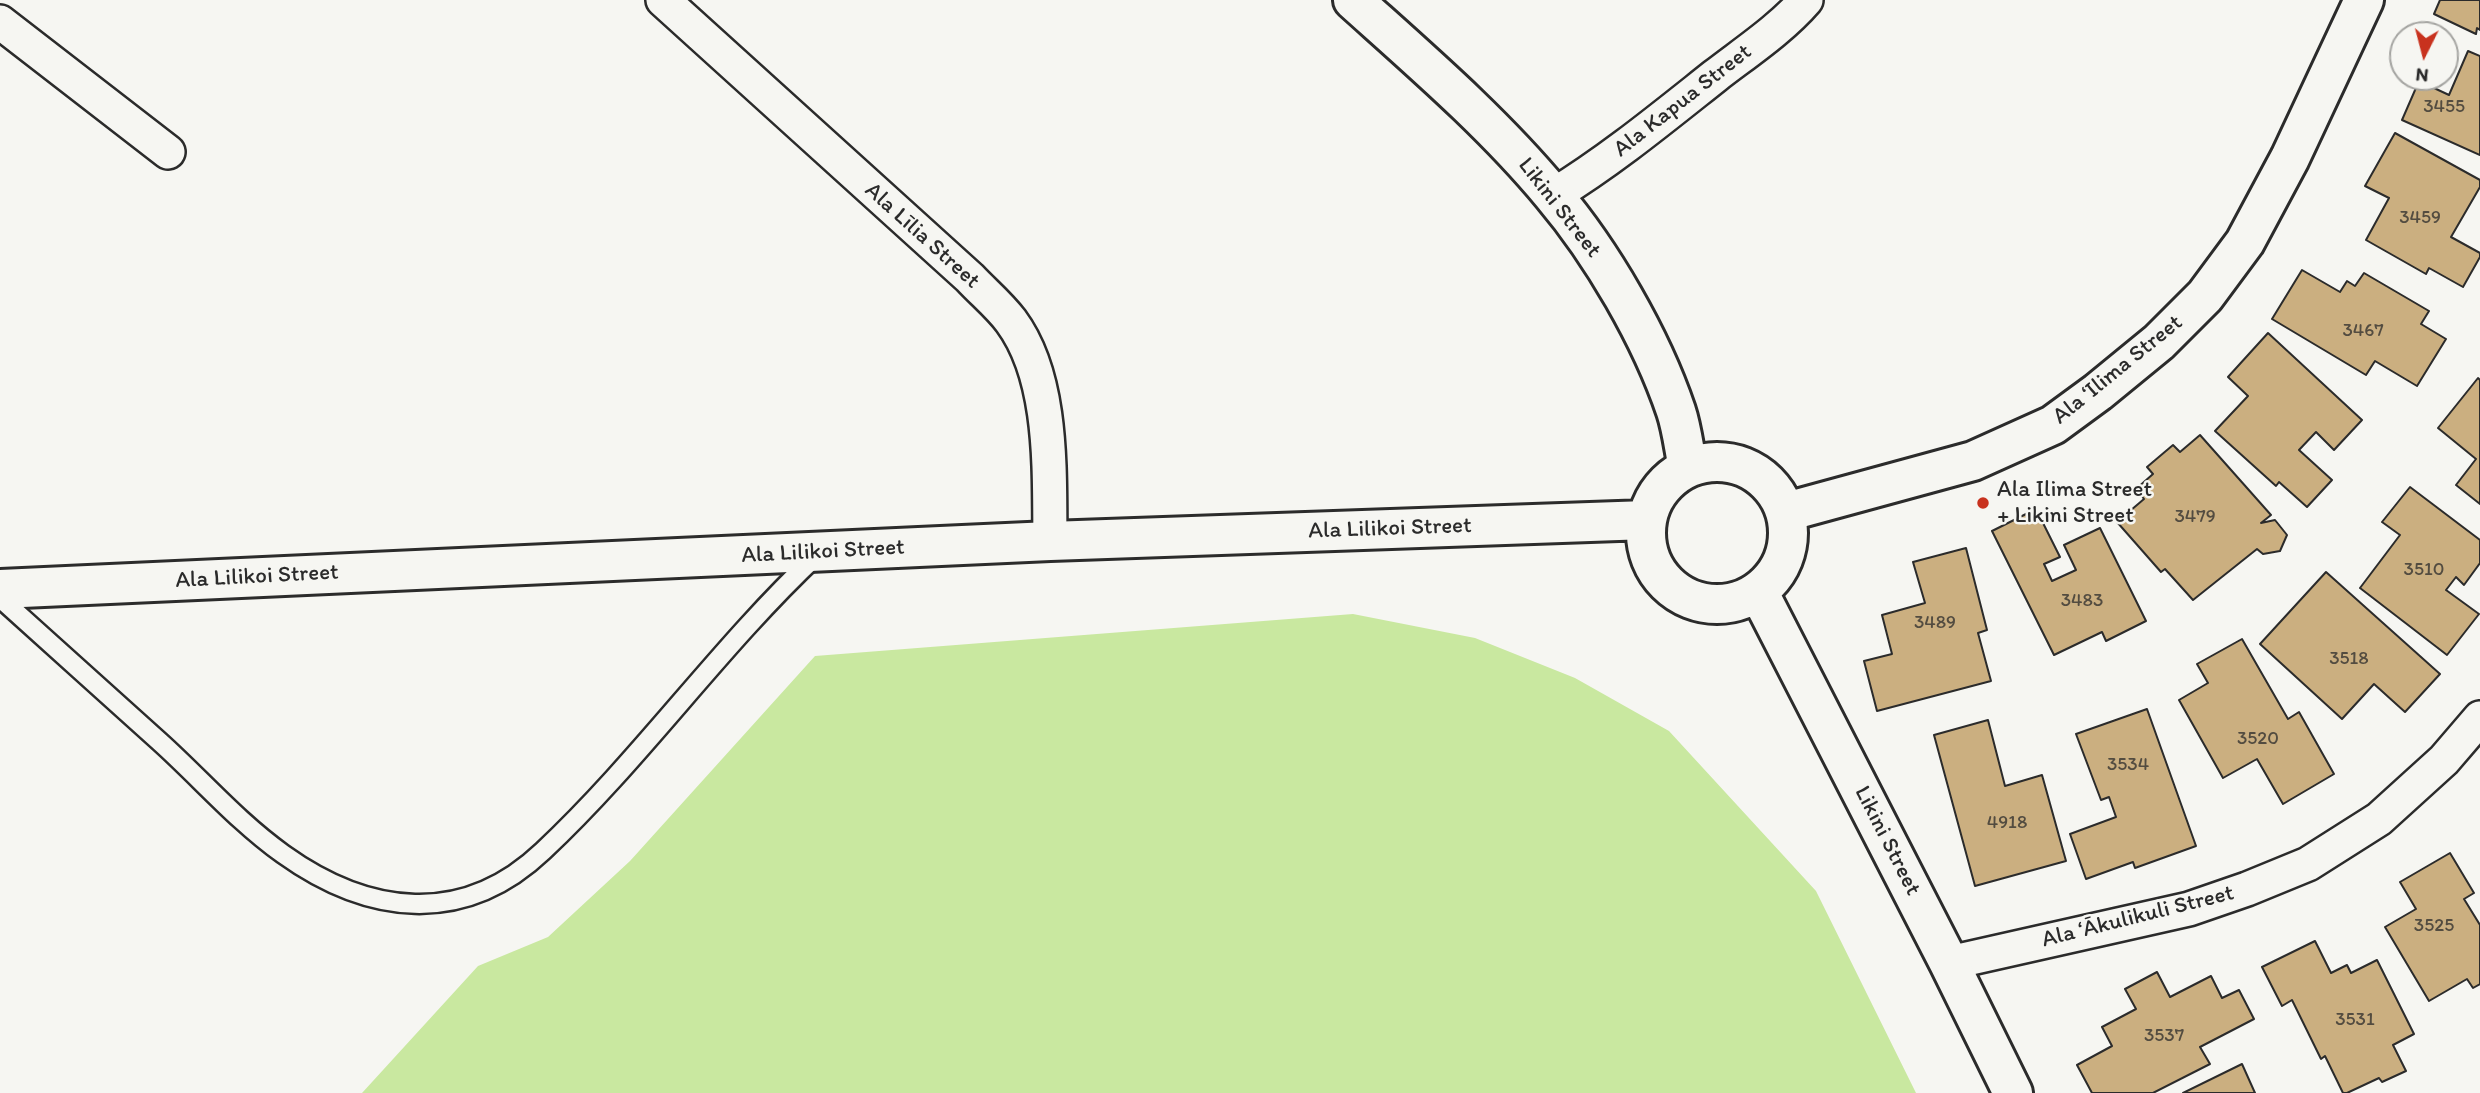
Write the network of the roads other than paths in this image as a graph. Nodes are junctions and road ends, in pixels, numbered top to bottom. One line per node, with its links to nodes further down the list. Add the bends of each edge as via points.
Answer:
1 (663, 0): 11 (street, Ala Līlia Street, via 970,278 1011,322 1033,364 1046,412)
2 (1353, 0): 7 (street, Likini Street, via 1465,102)
3 (1806, 0): 7 (street, Ala Kapua Street, via 1602,165)
4 (2364, 0): 9 (street, Ala ʻIlima Street, via 2245,242 2205,296 2159,342 2053,425 1973,461)
5 (0, 22): 6 (street)
6 (168, 152)
7 (1554, 195): 8 (street, Likini Street, via 1603,265 1652,350 1677,412)
8 (1688, 468): 9 (street, via 1711,462 1735,464 1757,474 1775,491); 10 (street, via 1654,498)
9 (1786, 512): 14 (street, via 1785,556 1774,576)
10 (1647, 520): 11 (street, Ala Lilikoi Street); 14 (street, via 1646,543 1654,566 1669,585 1689,598 1712,604 1736,602)
11 (1050, 541): 12 (street, Ala Lilikoi Street)
12 (820, 552): 13 (street, Ala Lilikoi Street); 15 (lane, via 767,603 541,853 492,886 430,905 365,897 337,887 282,854)
13 (0, 589)
14 (1758, 591): 17 (street, Likini Street)
15 (0, 598)
16 (2480, 719): 17 (street, Ala ʻĀkulikuli Street, via 2444,760 2379,818 2308,864 2189,909)
17 (1949, 963): 18 (street, Likini Street)
18 (2013, 1093)

